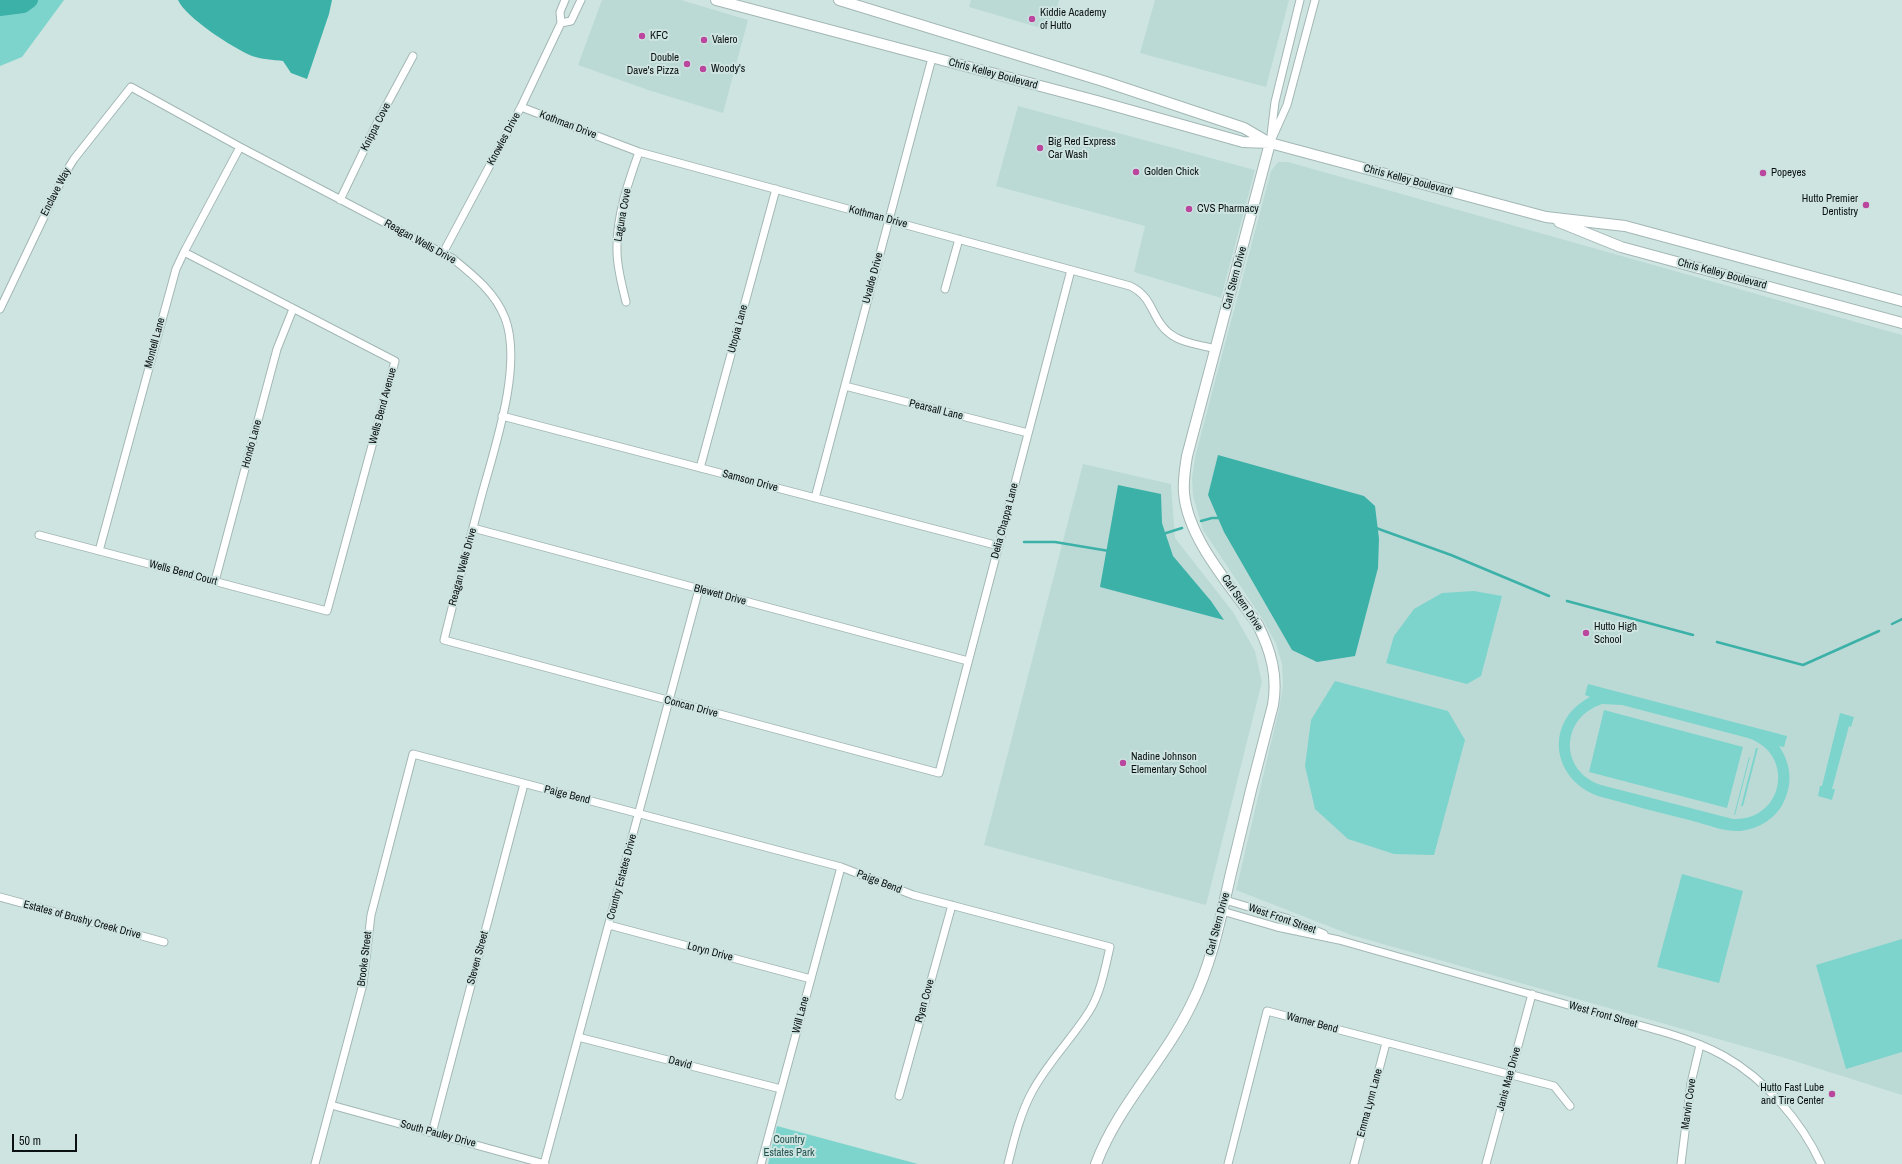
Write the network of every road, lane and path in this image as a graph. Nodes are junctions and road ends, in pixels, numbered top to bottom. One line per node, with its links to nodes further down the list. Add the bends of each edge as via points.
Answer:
1 (566, 0): 7 (street, Knowles Drive, via 560,12)
2 (581, 0): 7 (street, Knowles Drive, via 571,21)
3 (716, 0): 9 (main road, Chris Kelley Boulevard)
4 (839, 0): 12 (main road, Chris Kelley Boulevard, via 1103,81 1244,128)
5 (1300, 0): 12 (street, Carl Stern Drive, via 1275,102)
6 (1315, 0): 12 (street, Carl Stern Drive, via 1287,105)
7 (561, 23): 11 (street, Knowles Drive)
8 (413, 56): 16 (street, Knippa Cove)
9 (932, 58): 12 (main road, Chris Kelley Boulevard, via 1243,142); 18 (street, Uvalde Drive)
10 (131, 87): 13 (street, Reagan Wells Drive); 26 (street, Enclave Way, via 64,175)
11 (521, 107): 14 (street, Kothman Drive); 21 (street, Knowles Drive)
12 (1270, 143): 17 (main road, Chris Kelley Boulevard); 29 (main road, Carl Stern Drive)
13 (240, 147): 16 (street, Reagan Wells Drive); 20 (street, Montell Lane)
14 (639, 152): 15 (street, Kothman Drive); 25 (street, Laguna Cove, via 617,232 619,274)
15 (776, 189): 18 (street, Kothman Drive); 33 (street, Utopia Lane)
16 (340, 200): 21 (street, Reagan Wells Drive)
17 (1546, 217): 24 (main road, Chris Kelley Boulevard, via 1625,226); 28 (main road, Chris Kelley Boulevard, via 1621,247)
18 (889, 220): 19 (street, Kothman Drive); 30 (street, Uvalde Drive)
19 (959, 239): 22 (street, Kothman Drive); 23 (street)
20 (184, 252): 27 (street, Wells Bend Avenue); 38 (street, Montell Lane, via 170,290)
21 (443, 252): 31 (street, Reagan Wells Drive, via 482,282 505,318 510,342 510,367)
22 (1071, 270): 29 (street, Kothman Drive, via 1139,290 1146,296 1168,333); 32 (street, Delia Chappa Lane)
23 (945, 289)
24 (1902, 301)
25 (626, 302)
26 (0, 309)
27 (293, 309): 39 (street, Hondo Lane, via 277,349); 41 (street, Wells Bend Avenue, via 395,362)
28 (1902, 323)
29 (1216, 349): 51 (main road, Carl Stern Drive, via 1187,456 1185,504 1193,529 1265,639 1273,663 1275,684 1273,705)
30 (845, 386): 32 (street, Pearsall Lane); 34 (street, Uvalde Drive)
31 (502, 416): 33 (street, Samson Drive); 35 (street, Reagan Wells Drive)
32 (1028, 433): 37 (street, Delia Chappa Lane)
33 (700, 468): 34 (street, Samson Drive)
34 (815, 498): 37 (street, Samson Drive)
35 (473, 528): 40 (street, Blewett Drive); 42 (street, Reagan Wells Drive)
36 (40, 535): 38 (street, Wells Bend Court)
37 (999, 546): 43 (street, Delia Chappa Lane)
38 (100, 551): 39 (street, Wells Bend Court)
39 (215, 581): 41 (street, Wells Bend Court)
40 (699, 589): 43 (street, Blewett Drive); 44 (street, Country Estates Drive)
41 (327, 611)
42 (444, 640): 44 (street, Concan Drive)
43 (968, 661): 46 (street, Delia Chappa Lane)
44 (669, 701): 46 (street, Concan Drive); 48 (street, Country Estates Drive)
45 (413, 754): 47 (street, Paige Bend); 65 (street, Brooke Street, via 371,915 363,984)
46 (939, 773)
47 (524, 784): 48 (street, Paige Bend); 67 (street, Steven Street)
48 (639, 813): 49 (street, Paige Bend); 54 (street, Country Estates Drive)
49 (841, 867): 52 (street, Paige Bend, via 913,895); 57 (street, Will Lane)
50 (0, 897): 56 (street, Estates of Brushy Creek Drive)
51 (1225, 900): 53 (main road, Carl Stern Drive); 55 (street, West Front Street, via 1286,918)
52 (952, 905): 64 (street, Ryan Cove); 71 (street, Paige Bend, via 1110,947 1100,985 1090,1009 1046,1068 1024,1107)
53 (1222, 911): 55 (street, West Front Street, via 1277,927); 72 (main road, Carl Stern Drive, via 1193,1002 1172,1039 1110,1133)
54 (608, 925): 57 (street, Loryn Drive); 59 (street, Country Estates Drive)
55 (1339, 940): 58 (street, West Front Street)
56 (164, 942)
57 (811, 979): 63 (street, Will Lane)
58 (1532, 994): 61 (street, West Front Street); 62 (street, Janis Mae Drive)
59 (578, 1037): 63 (street, David); 69 (street, Country Estates Drive)
60 (1386, 1043): 62 (street, Warner Bend); 73 (street, Warner Bend, via 1267,1011); 74 (street, Emma Lynn Lane)
61 (1700, 1045): 76 (street, Marvin Cove, via 1691,1083); 77 (street, West Front Street, via 1726,1057 1772,1094 1796,1121)
62 (1510, 1075): 66 (street, Warner Bend, via 1554,1086); 75 (street, Janis Mae Drive)
63 (781, 1090): 70 (street, Will Lane)
64 (899, 1096)
65 (331, 1105): 67 (street, South Pauley Drive); 68 (street, Brooke Street)
66 (1570, 1106)
67 (432, 1133): 69 (street, South Pauley Drive)
68 (315, 1164)
69 (545, 1164)
70 (761, 1164)
71 (1008, 1164)
72 (1096, 1164)
73 (1228, 1164)
74 (1354, 1164)
75 (1486, 1164)
76 (1681, 1164)
77 (1822, 1164)

